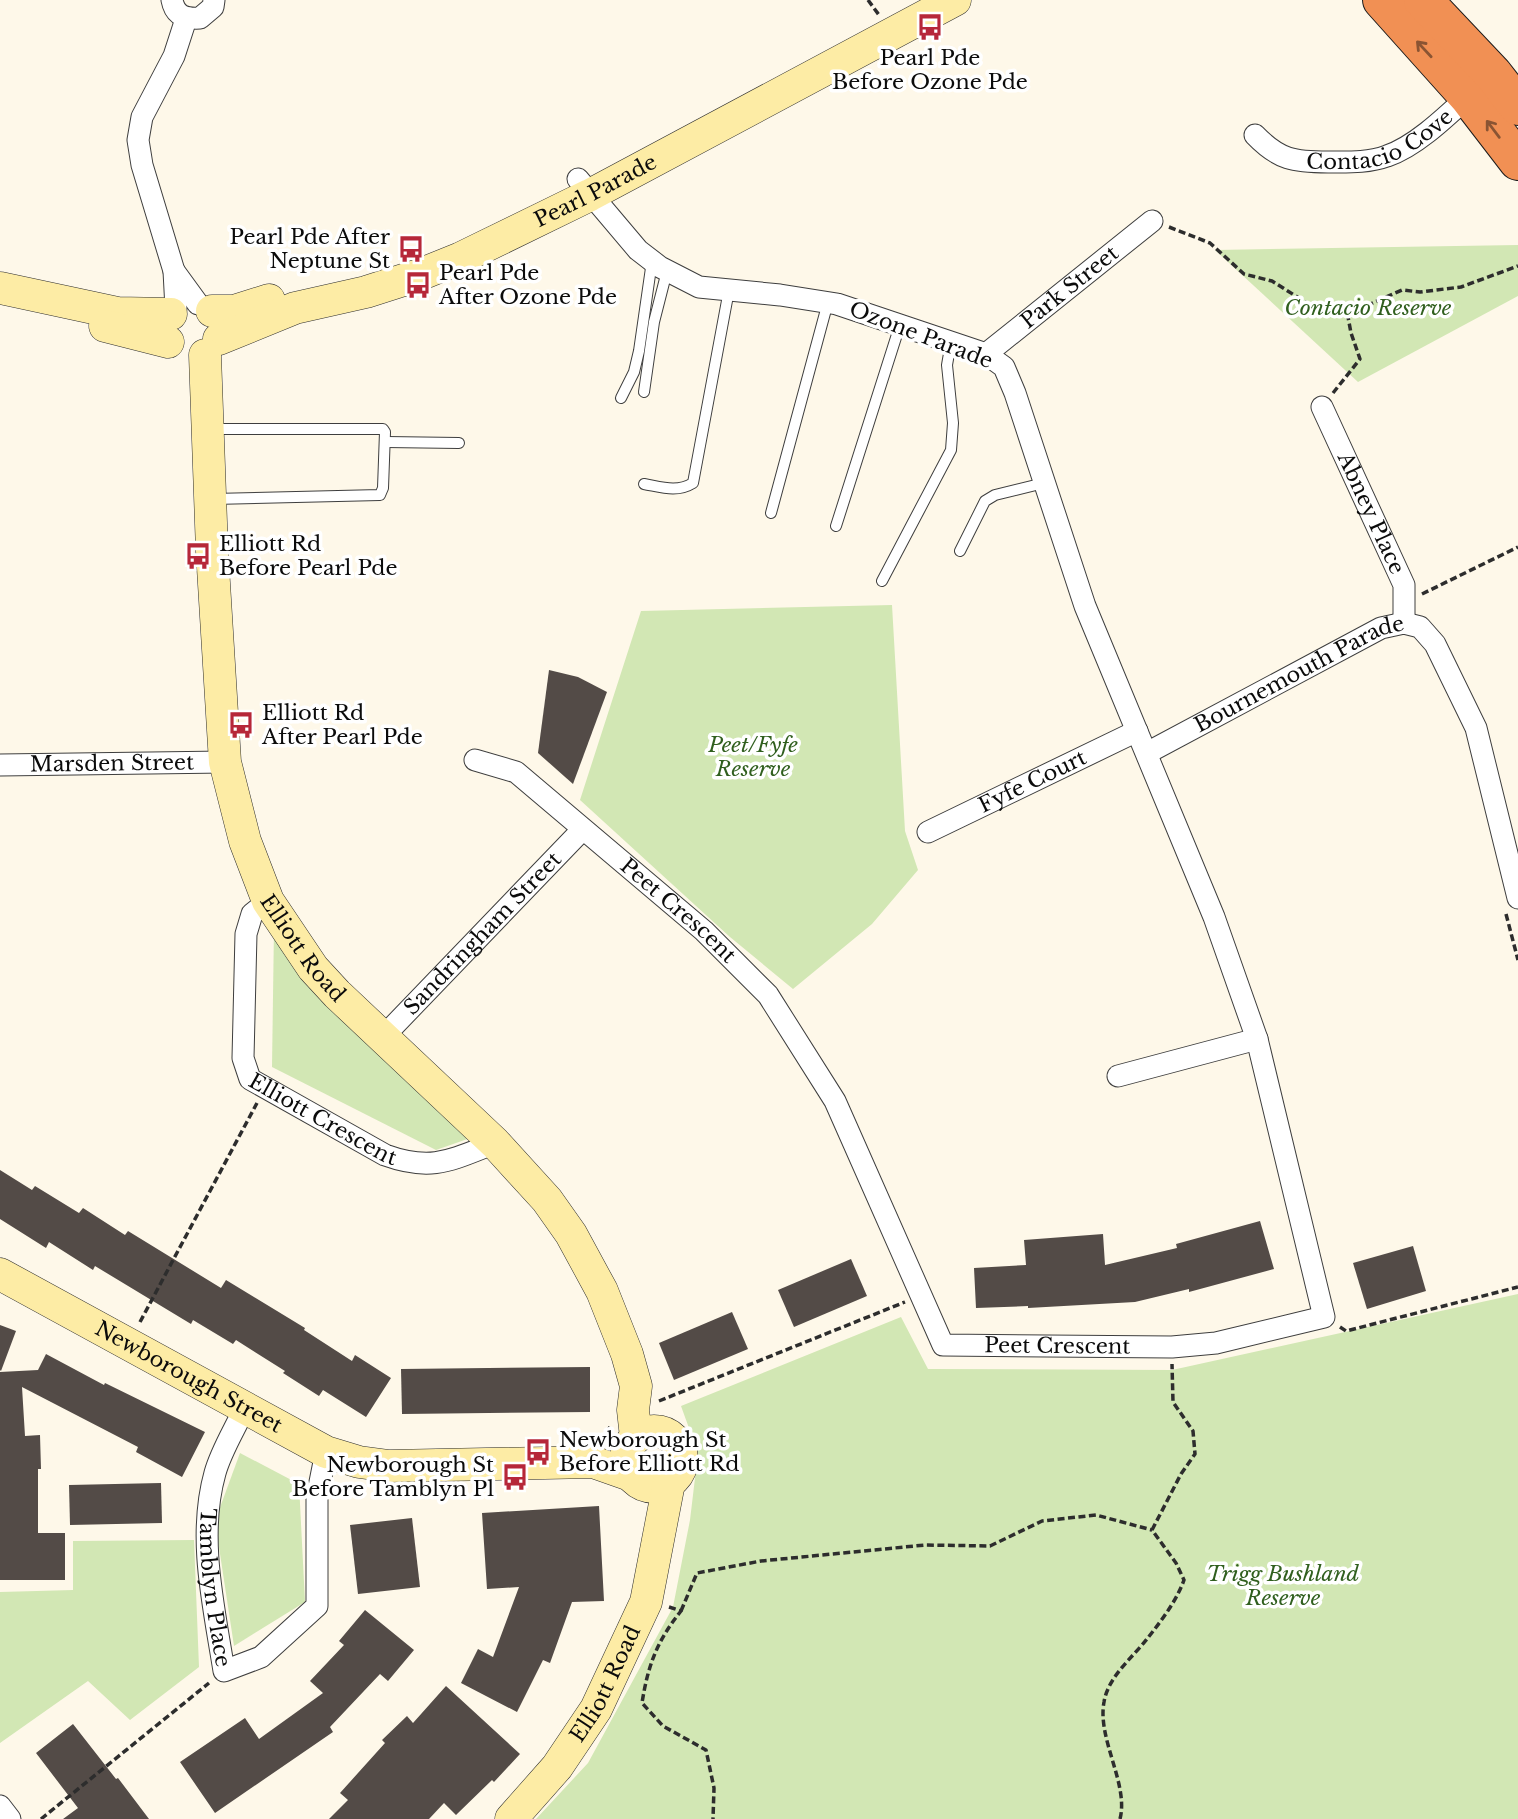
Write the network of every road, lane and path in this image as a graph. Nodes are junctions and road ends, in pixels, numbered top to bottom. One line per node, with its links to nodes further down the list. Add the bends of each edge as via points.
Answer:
1 (172, 0): 8 (street)
2 (214, 0): 8 (street, via 213,7 200,18)
3 (923, 0): 7 (street, Pearl Parade)
4 (955, 0): 13 (street, Pearl Parade)
5 (1382, 0): 9 (highway, one-way to 5)
6 (1423, 0): 9 (highway)
7 (875, 10): 13 (street, Pearl Parade)
8 (186, 19): 23 (street, via 174,56 142,117 138,140)
9 (1481, 85): 10 (highway); 11 (street, Contacio Cove, via 1408,146 1369,161 1289,160); 12 (highway, one-way to 9)
10 (1518, 106)
11 (1255, 135)
12 (1518, 162)
13 (584, 187): 15 (street, Ozone Parade, via 638,250); 23 (street, Pearl Parade, via 461,258 419,275 366,292)
14 (1152, 221): 21 (path, via 1210,243 1244,274 1272,281 1310,305); 25 (street, Park Street)
15 (659, 266): 18 (street, Ozone Parade, via 699,287); 26 (lane); 27 (lane, via 636,362)
16 (1518, 266): 21 (path, via 1461,287 1402,290 1366,306)
17 (0, 288): 23 (street)
18 (729, 290): 19 (street, Ozone Parade); 33 (lane, via 693,483 683,489)
19 (828, 302): 22 (street, Ozone Parade); 35 (lane)
20 (0, 304): 23 (street)
21 (1346, 306): 28 (path, via 1360,359)
22 (900, 325): 24 (street, Ozone Parade); 36 (lane)
23 (192, 329): 29 (street, Elliott Road)
24 (951, 342): 25 (street, Ozone Parade); 39 (lane, via 947,365 951,450)
25 (986, 355): 32 (street, Ozone Parade, via 1004,367)
26 (644, 392)
27 (621, 398)
28 (1322, 407): 40 (street, Abney Place, via 1404,585)
29 (206, 419): 30 (lane, via 383,429); 34 (street, Elliott Road)
30 (386, 442): 31 (lane); 34 (lane, via 380,495)
31 (459, 443)
32 (1044, 482): 38 (lane, via 985,501); 41 (street, Ozone Parade, via 1085,606)
33 (644, 484)
34 (210, 499): 44 (street, Elliott Road)
35 (771, 513)
36 (836, 526)
37 (1518, 547): 40 (path)
38 (960, 551)
39 (882, 581)
40 (1404, 613): 42 (street, Bournemouth Parade); 49 (street, Bournemouth Parade, via 1435,643 1476,728)
41 (1137, 731): 42 (street); 47 (street, Fyfe Court)
42 (1147, 753): 52 (street, via 1214,917)
43 (475, 760): 46 (street, Peet Crescent, via 516,772)
44 (225, 762): 45 (street, Marsden Street); 48 (street, Elliott Road, via 245,841)
45 (0, 765)
46 (582, 830): 51 (street, Sandringham Street); 58 (street, Peet Crescent, via 704,931 768,995 835,1101)
47 (928, 832)
48 (268, 901): 51 (street, Elliott Road, via 313,968); 54 (street, Elliott Crescent, via 252,914 246,934 243,1058 250,1079)
49 (1511, 903): 50 (path)
50 (1518, 960)
51 (382, 1038): 55 (street, Elliott Road)
52 (1257, 1039): 53 (street); 59 (street)
53 (1118, 1076)
54 (265, 1088): 55 (street, Elliott Crescent, via 385,1155 408,1163 449,1161); 60 (path)
55 (495, 1143): 63 (street, Elliott Road, via 547,1200 602,1291 627,1354)
56 (0, 1274): 60 (street, Newborough Street)
57 (1518, 1287): 59 (path, via 1346,1331)
58 (919, 1296): 61 (street, Peet Crescent, via 943,1345); 63 (path, via 680,1395)
59 (1324, 1317): 61 (street, Peet Crescent, via 1216,1343)
60 (127, 1345): 62 (street, Newborough Street)
61 (1172, 1347): 68 (path, via 1173,1402 1193,1431 1195,1454)
62 (244, 1409): 64 (street, Newborough Street); 71 (street, Tamblyn Place, via 215,1472 206,1522 210,1585)
63 (639, 1434): 65 (street, Newborough Street); 65 (path, via 619,1416 602,1437); 66 (street, via 656,1488); 66 (street, Elliott Road, via 677,1444 681,1468); 67 (street, Elliott Road)
64 (327, 1452): 65 (street, Newborough Street, via 389,1466); 71 (street, Tamblyn Place, via 317,1497 317,1606 261,1657)
65 (593, 1462)
66 (669, 1483): 67 (street, Elliott Road)
67 (661, 1527): 69 (street, Elliott Road)
68 (1152, 1530): 70 (path, via 1096,1515 1042,1521 990,1546 925,1545 761,1561 697,1573); 77 (path, via 1184,1580 1147,1640 1112,1681 1104,1702)
69 (646, 1602): 70 (path); 75 (street, Elliott Road, via 596,1709 557,1767)
70 (681, 1611): 76 (path, via 664,1633 647,1670 642,1703 663,1726 706,1750)
71 (224, 1671): 74 (path)
72 (0, 1806): 73 (street)
73 (9, 1819)
74 (41, 1819)
75 (511, 1819)
76 (713, 1819)
77 (1120, 1819)

